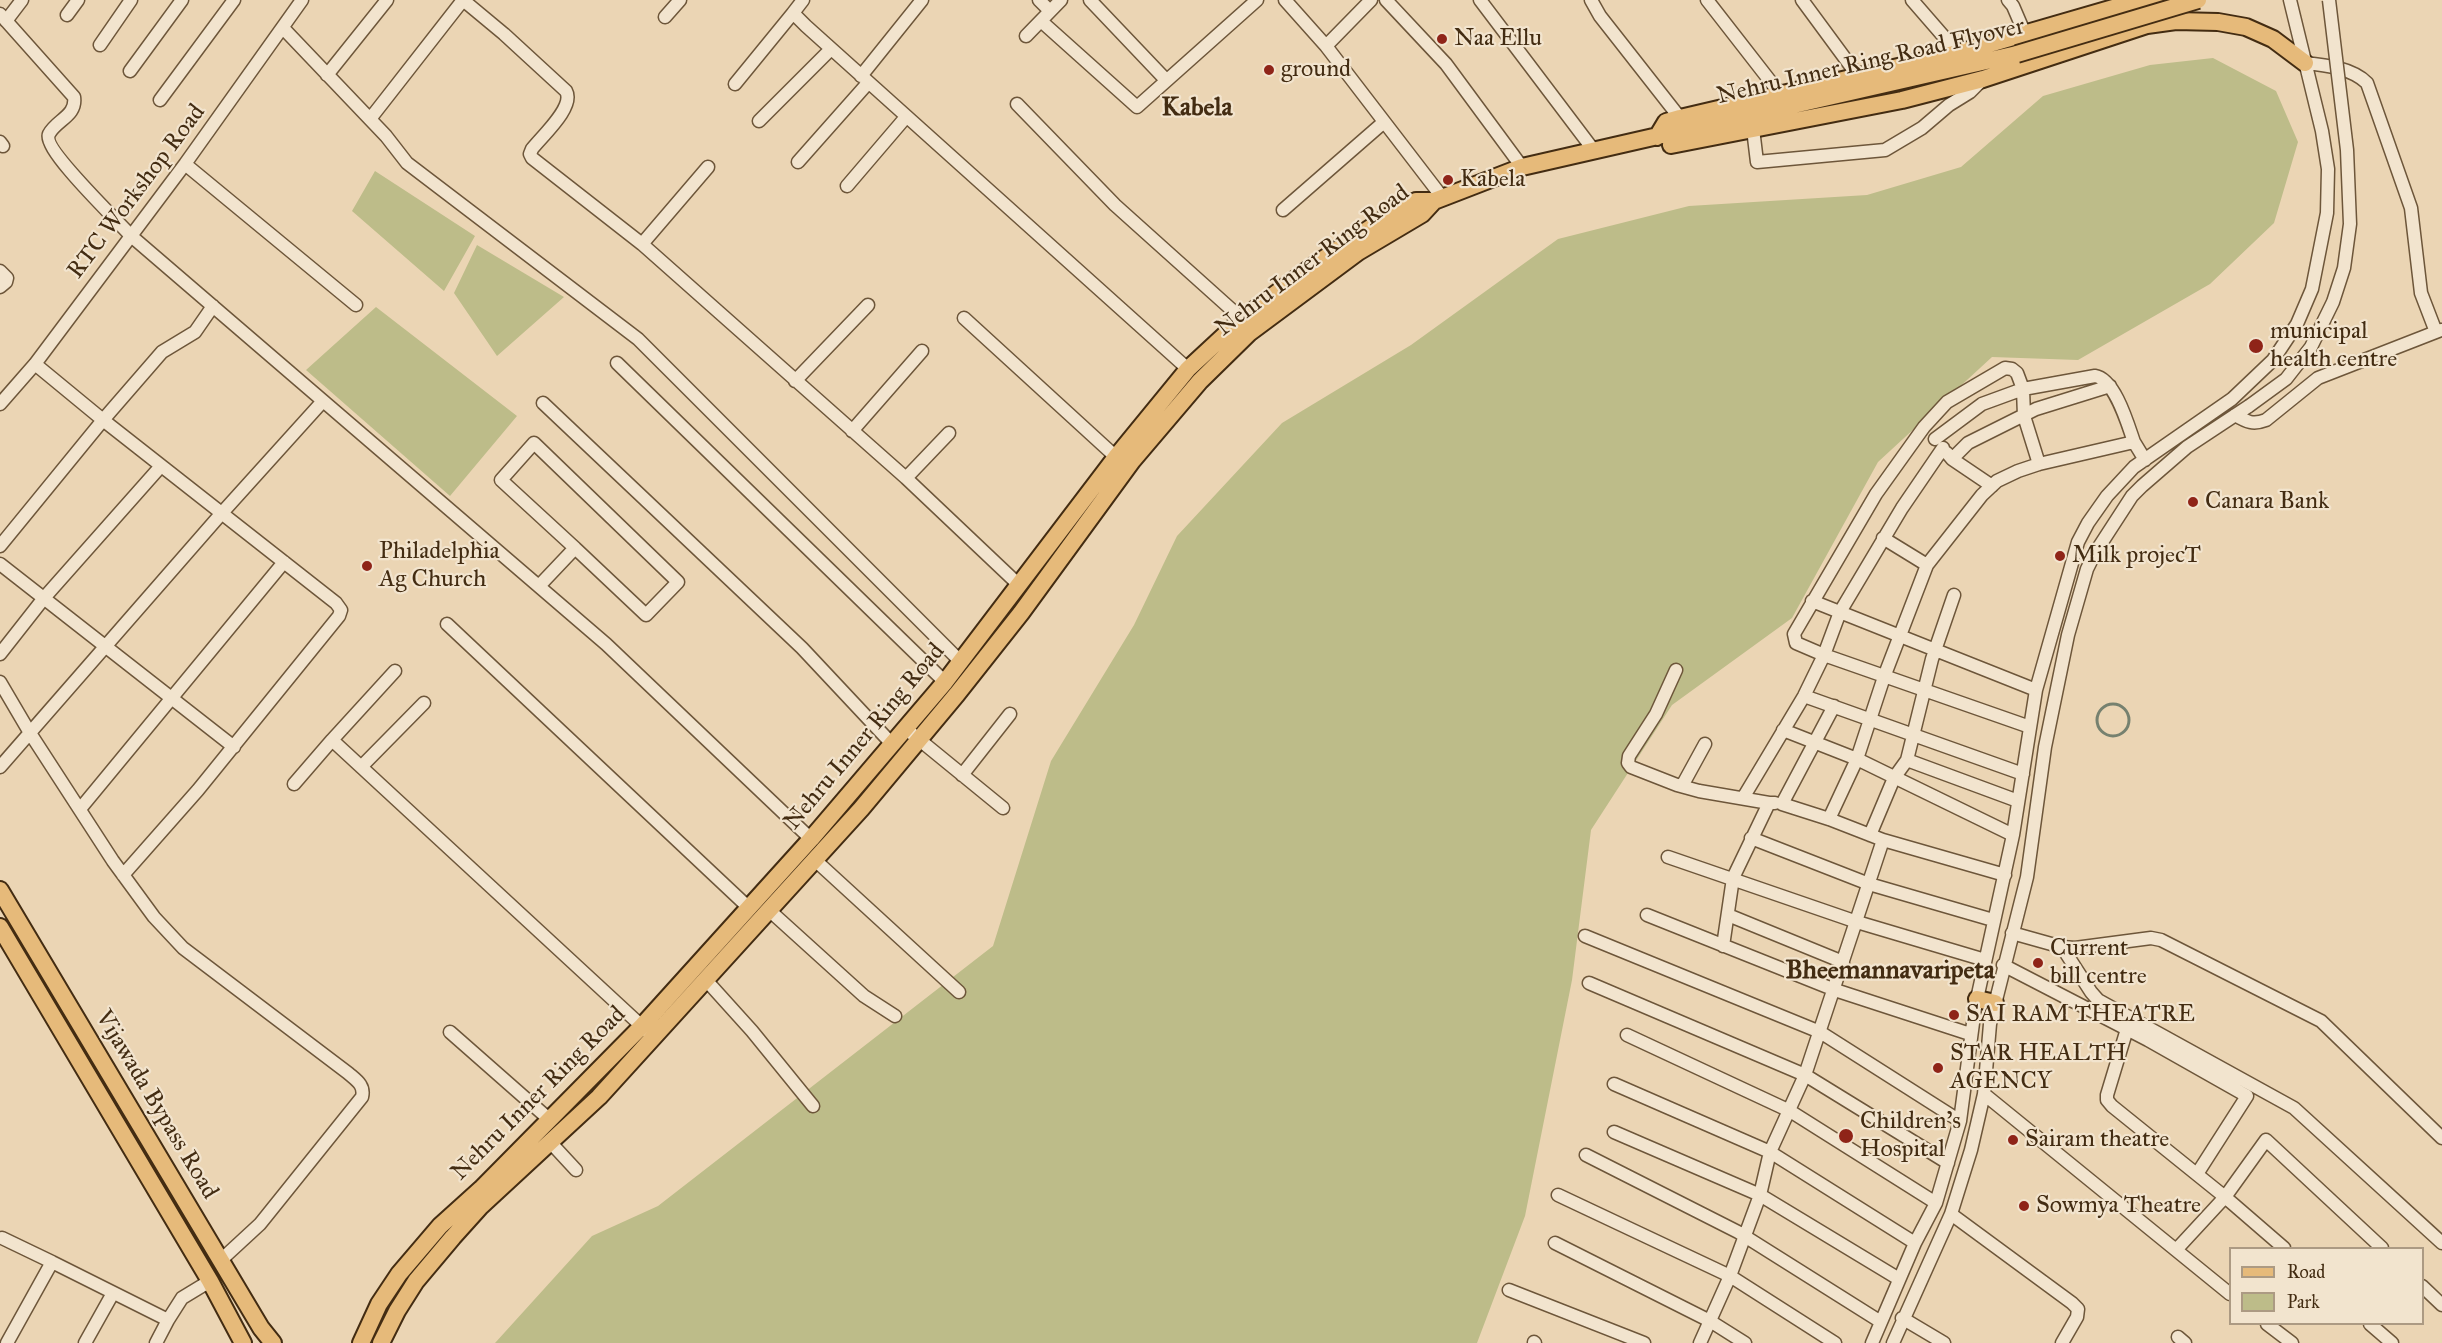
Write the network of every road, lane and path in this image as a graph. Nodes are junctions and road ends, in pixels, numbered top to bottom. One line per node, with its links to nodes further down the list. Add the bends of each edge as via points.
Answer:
1 (22, 0): 32 (street)
2 (78, 0): 30 (street)
3 (131, 0): 38 (street)
4 (182, 0): 43 (street)
5 (234, 0): 51 (street)
6 (387, 0): 44 (street)
7 (463, 0): 54 (street); 69 (street, via 569,97 562,113 532,148 532,158)
8 (680, 0): 31 (street)
9 (803, 0): 29 (street)
10 (922, 0): 46 (street)
11 (1039, 0): 28 (street)
12 (1060, 0): 28 (street)
13 (1090, 0): 48 (street)
14 (1257, 0): 48 (street)
15 (1285, 0): 39 (street)
16 (1371, 0): 39 (street)
17 (1386, 0): 64 (street, via 1446,64)
18 (1480, 0): 60 (street)
19 (1591, 0): 57 (street)
20 (1707, 0): 50 (street)
21 (1802, 0): 45 (street)
22 (1912, 0): 41 (street)
23 (2008, 0): 36 (street)
24 (2198, 0): 57 (main road, Nehru Inner Ring Road Flyover, bridge, via 2017,54)
25 (2290, 0): 42 (street)
26 (2329, 0): 88 (street, bridge, via 2347,150 2350,224 2344,268 2333,302 2311,346 2286,379)
27 (297, 1): 35 (street, RTC Workshop Road)
28 (1050, 10): 33 (street)
29 (793, 13): 40 (street); 49 (street)
30 (67, 15)
31 (665, 17)
32 (3, 18): 68 (street, via 74,97 72,110 49,133 50,147)
33 (1041, 21): 37 (street); 48 (street, via 1137,107)
34 (2176, 21): 36 (main road, via 2153,3 2134,2); 42 (main road, via 2246,27 2273,39); 47 (main road, via 2147,25)
35 (283, 28): 44 (street); 62 (street, RTC Workshop Road)
36 (2025, 34): 41 (main road)
37 (1026, 36)
38 (100, 45)
39 (1326, 46): 56 (street)
40 (831, 49): 46 (street); 55 (street)
41 (1958, 53): 45 (main road)
42 (2305, 63): 77 (street, via 2360,76 2367,83 2411,207 2421,293); 98 (street, via 2328,169 2327,213 2312,289 2297,324 2273,360 2232,399)
43 (130, 71)
44 (327, 75): 54 (street)
45 (1858, 76): 50 (main road)
46 (865, 79): 53 (street); 61 (street)
47 (1983, 79): 58 (main road, via 1902,100); 58 (street, via 1922,128 1885,150 1757,162)
48 (1166, 80)
49 (735, 84)
50 (1781, 95): 57 (main road)
51 (160, 100)
52 (1017, 104): 76 (street, via 1115,205)
53 (906, 117): 65 (street); 81 (street)
54 (370, 119): 122 (street, via 407,162 638,339)
55 (759, 121)
56 (1384, 122): 66 (street); 67 (street)
57 (1680, 125): 59 (main road, via 1666,122)
58 (1753, 129): 59 (main road, via 1670,145)
59 (1657, 137): 60 (main road, Nehru Inner Ring Road)
60 (1595, 152): 64 (main road, Nehru Inner Ring Road)
61 (798, 162)
62 (184, 164): 68 (street, RTC Workshop Road); 72 (street)
63 (708, 167): 69 (street)
64 (1522, 167): 66 (main road, Nehru Inner Ring Road)
65 (847, 186)
66 (1438, 199): 76 (main road, Nehru Inner Ring Road, via 1416,201 1384,219); 142 (main road, Nehru Inner Ring Road, via 1422,214 1358,252 1249,333 1200,381 1132,461 1021,613)
67 (1283, 210)
68 (130, 235): 74 (street); 80 (street, RTC Workshop Road)
69 (642, 244): 82 (street)
70 (0, 271): 71 (street, via 7,278)
71 (0, 287)
72 (356, 305)
73 (868, 305): 82 (street)
74 (213, 306): 85 (street); 90 (street, via 195,332 162,352)
75 (964, 318): 96 (street)
76 (1242, 319): 81 (main road, Nehru Inner Ring Road)
77 (2439, 330): 88 (street, via 2318,378 2257,424)
78 (922, 351): 92 (street)
79 (617, 363): 127 (street)
80 (35, 364): 87 (street, RTC Workshop Road); 90 (street)
81 (1188, 369): 96 (main road, Nehru Inner Ring Road)
82 (795, 381): 92 (street)
83 (2110, 386): 84 (street, via 2095,376); 89 (street); 94 (street)
84 (2023, 390): 89 (street); 91 (street, via 2017,373 2005,368 1947,402); 95 (street, via 1982,404)
85 (323, 401): 103 (street); 111 (street)
86 (543, 403): 144 (street, via 802,648)
87 (0, 404)
88 (2235, 415): 182 (street, via 2187,447 2132,496 2087,569 2068,635 2045,747 2027,877)
89 (2024, 416): 97 (street, via 1968,443); 99 (street)
90 (103, 420): 100 (street); 105 (street)
91 (1924, 427): 95 (street); 114 (street, via 1876,494)
92 (852, 431): 101 (street)
93 (949, 433): 101 (street)
94 (2134, 442): 98 (street); 99 (street)
95 (1939, 444): 97 (street); 104 (street)
96 (1116, 458): 110 (main road, Nehru Inner Ring Road)
97 (1952, 459): 102 (street)
98 (2145, 460): 129 (street, via 2107,496 2078,542)
99 (2039, 464): 102 (street)
100 (161, 466): 103 (street); 113 (street)
101 (906, 478): 110 (street)
102 (1992, 486): 109 (street)
103 (221, 514): 107 (street); 118 (street)
104 (1883, 538): 109 (street); 115 (street)
105 (0, 546)
106 (575, 548): 106 (street, via 646,615 678,582 534,443 501,480); 111 (street)
107 (284, 562): 131 (street); 146 (street, via 341,610)
108 (0, 564): 113 (street)
109 (1927, 565): 117 (street)
110 (1019, 585): 122 (main road, Nehru Inner Ring Road)
111 (539, 586): 166 (street, via 606,644)
112 (1954, 595): 119 (street)
113 (44, 598): 118 (street); 120 (street)
114 (1812, 601): 115 (street); 121 (street, via 1794,639)
115 (1840, 612): 117 (street); 121 (street)
116 (447, 624): 175 (street)
117 (1901, 635): 119 (street); 125 (street)
118 (105, 647): 131 (street); 139 (street)
119 (1934, 650): 128 (street); 129 (street)
120 (0, 654)
121 (1824, 655): 125 (street); 130 (street)
122 (961, 662): 127 (main road, Nehru Inner Ring Road)
123 (1676, 670): 155 (street, via 1656,714 1627,759 1631,766)
124 (395, 671): 141 (street)
125 (1884, 677): 128 (street); 135 (street)
126 (0, 682): 139 (street)
127 (945, 682): 136 (main road, Nehru Inner Ring Road)
128 (1924, 690): 137 (street); 140 (street)
129 (2036, 690): 137 (street)
130 (1804, 696): 133 (street); 138 (street)
131 (171, 698): 146 (street); 161 (street)
132 (424, 703): 150 (street)
133 (1834, 706): 135 (street); 143 (street)
134 (1010, 714): 152 (street)
135 (1870, 718): 140 (street); 147 (street)
136 (906, 728): 142 (street); 144 (main road, Nehru Inner Ring Road)
137 (2030, 728): 151 (street)
138 (1783, 730): 143 (street); 156 (street)
139 (30, 733): 149 (street); 161 (street)
140 (1914, 734): 148 (street); 151 (street)
141 (332, 740): 150 (street); 154 (street)
142 (919, 740): 152 (street); 169 (main road, Nehru Inner Ring Road)
143 (1816, 742): 147 (street); 159 (street)
144 (892, 744): 166 (main road, Nehru Inner Ring Road)
145 (1705, 744): 155 (street)
146 (234, 747): 170 (street)
147 (1857, 759): 153 (street); 162 (street)
148 (1907, 760): 153 (street); 157 (street)
149 (0, 767)
150 (361, 767): 197 (street)
151 (2023, 774): 157 (street)
152 (962, 775): 160 (street)
153 (1894, 778): 163 (street); 164 (street)
154 (294, 784)
155 (1682, 786): 156 (street)
156 (1743, 798): 158 (street)
157 (2018, 801): 164 (street)
158 (1769, 802): 159 (street); 165 (street)
159 (1782, 804): 162 (street)
160 (1003, 808)
161 (80, 809): 170 (street)
162 (1829, 819): 163 (street)
163 (1870, 835): 167 (street)
164 (2013, 835): 171 (street)
165 (1751, 838): 172 (street); 173 (street)
166 (811, 839): 175 (main road, Nehru Inner Ring Road)
167 (1883, 840): 171 (street); 173 (street)
168 (1668, 857): 172 (street)
169 (815, 860): 176 (main road, Nehru Inner Ring Road); 192 (street)
170 (123, 875): 230 (street, via 158,923 183,948 348,1073 364,1091 273,1209)
171 (2005, 875): 179 (street)
172 (1733, 878): 178 (street); 180 (street)
173 (1869, 884): 179 (street); 180 (street)
174 (0, 890): 230 (main road, Vijawada Bypass Road)
175 (748, 908): 197 (main road, Nehru Inner Ring Road)
176 (769, 910): 189 (main road, Nehru Inner Ring Road); 195 (street, via 864,996)
177 (1647, 915): 184 (street)
178 (1728, 915): 184 (street); 187 (street)
179 (1993, 920): 186 (street)
180 (1857, 922): 186 (street); 187 (street)
181 (0, 927): 234 (main road, Vijawada Bypass Road)
182 (2012, 933): 185 (street); 188 (street)
183 (1585, 936): 199 (street)
184 (1723, 946): 191 (street)
185 (2062, 947): 210 (street, via 2161,940 2321,1021); 226 (street, via 2098,1000 2294,1108)
186 (1985, 960): 193 (street)
187 (1843, 962): 191 (street)
188 (2003, 965): 194 (street); 196 (street)
189 (706, 980): 197 (main road, Nehru Inner Ring Road); 205 (street)
190 (1589, 983): 202 (street)
191 (1835, 990): 199 (street); 200 (street)
192 (959, 992)
193 (1977, 999): 194 (main road); 200 (street)
194 (1995, 1003): 204 (street)
195 (895, 1016)
196 (2127, 1029): 216 (street, via 2107,1100); 216 (street, via 2247,1096)
197 (648, 1031): 207 (main road, Nehru Inner Ring Road); 211 (main road, Nehru Inner Ring Road, via 599,1097)
198 (450, 1032): 207 (street)
199 (1820, 1032): 202 (street); 208 (street)
200 (1970, 1034): 208 (street)
201 (1627, 1035): 206 (street)
202 (1805, 1075): 206 (street); 214 (street)
203 (1614, 1084): 212 (street)
204 (1984, 1094): 221 (street); 229 (street)
205 (813, 1106)
206 (1790, 1111): 212 (street); 220 (street)
207 (550, 1120): 251 (main road, Nehru Inner Ring Road, via 440,1226 399,1274 379,1304)
208 (1960, 1121): 214 (street)
209 (1614, 1132): 218 (street)
210 (2442, 1138)
211 (551, 1143): 215 (street); 252 (main road, Nehru Inner Ring Road, via 453,1237 416,1281)
212 (1770, 1152): 218 (street); 225 (street)
213 (1586, 1155): 222 (street)
214 (1948, 1163): 220 (street)
215 (576, 1170)
216 (2197, 1174): 219 (street)
217 (1558, 1195): 232 (street)
218 (1760, 1196): 222 (street); 233 (street)
219 (2225, 1197): 227 (street); 228 (street, via 2266,1140); 229 (street)
220 (1936, 1203): 225 (street)
221 (1952, 1214): 240 (street); 260 (street, via 2078,1309)
222 (1744, 1236): 232 (street); 243 (street)
223 (2, 1238): 231 (street)
224 (1555, 1243): 242 (street)
225 (1915, 1243): 233 (street)
226 (2442, 1243)
227 (2283, 1247)
228 (2381, 1247)
229 (2176, 1250): 238 (street)
230 (220, 1260): 250 (main road, Vijawada Bypass Road)
231 (52, 1262): 237 (street); 246 (street)
232 (1730, 1276): 242 (street); 256 (street)
233 (1899, 1279): 243 (street)
234 (210, 1281): 241 (street, via 182,1298); 249 (main road, Vijawada Bypass Road)
235 (2424, 1288): 239 (street)
236 (1509, 1290): 253 (street)
237 (113, 1293): 241 (street); 247 (street)
238 (2229, 1293)
239 (2442, 1305)
240 (1902, 1318): 258 (street); 259 (street)
241 (168, 1320): 248 (street)
242 (1710, 1321): 254 (street); 255 (street)
243 (1881, 1322): 257 (street)
244 (2270, 1325): 261 (street)
245 (2372, 1325): 262 (street)
246 (7, 1343)
247 (85, 1343)
248 (156, 1343)
249 (243, 1343)
250 (273, 1343)
251 (361, 1343)
252 (381, 1343)
253 (1644, 1343)
254 (1700, 1343)
255 (1745, 1343)
256 (1835, 1343)
257 (1872, 1343)
258 (1893, 1343)
259 (1944, 1343)
260 (2062, 1343)
261 (2292, 1343)
262 (2392, 1343)

